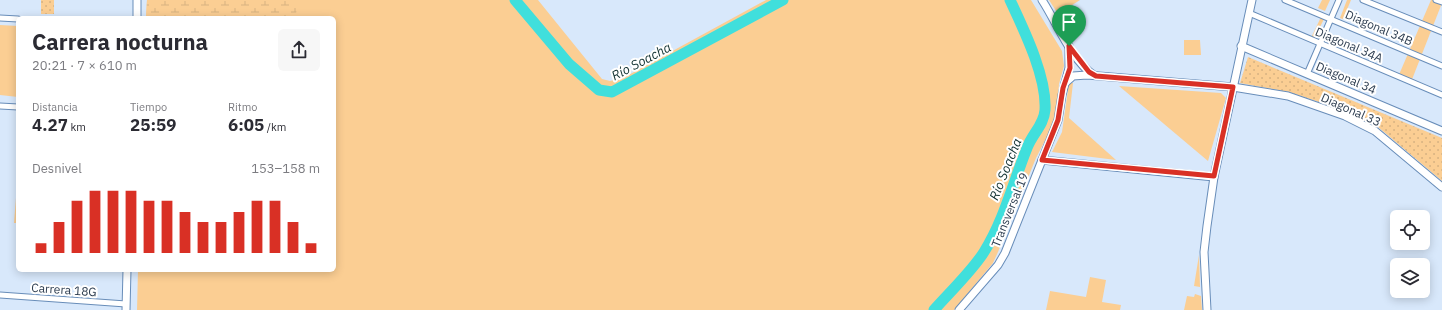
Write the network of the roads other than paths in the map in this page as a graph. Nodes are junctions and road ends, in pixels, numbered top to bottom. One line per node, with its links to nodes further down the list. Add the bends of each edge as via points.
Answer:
1 (137, 0): 10 (main road)
2 (1042, 0): 16 (main road)
3 (1252, 0): 9 (main road)
4 (1285, 0): 13 (street, Diagonal 34B)
5 (1339, 0): 13 (street)
6 (1363, 0): 14 (street)
7 (1436, 0): 8 (street)
8 (1442, 2)
9 (1249, 13): 15 (street, Diagonal 34A); 17 (main road)
10 (137, 16)
11 (0, 18): 12 (street)
12 (16, 19)
13 (1331, 19): 15 (street); 18 (street, Diagonal 34B)
14 (1442, 32)
15 (1320, 44): 19 (street); 23 (street, Diagonal 34A)
16 (1069, 46): 20 (main road, via 1089,72); 21 (main road, Transversal 19, via 1070,68)
17 (1241, 46): 19 (main road, Diagonal 34); 22 (main road)
18 (1442, 66)
19 (1307, 74): 26 (main road, Diagonal 34)
20 (1096, 76): 21 (main road, Diagonal 33, via 1078,75); 22 (main road, Diagonal 33)
21 (1065, 82): 27 (main road, Transversal 19, via 1058,120)
22 (1233, 87): 28 (main road); 29 (main road, Diagonal 33, via 1288,96 1345,116 1375,131)
23 (1442, 95)
24 (0, 106): 25 (street)
25 (16, 107)
26 (1442, 131)
27 (1042, 160): 28 (main road); 33 (main road, Transversal 19, via 1005,253 998,265)
28 (1214, 176): 34 (main road, via 1204,242)
29 (1442, 187)
30 (127, 272): 32 (main road)
31 (0, 295): 32 (street, Carrera 18G)
32 (126, 307)
33 (959, 310)
34 (1207, 310)

